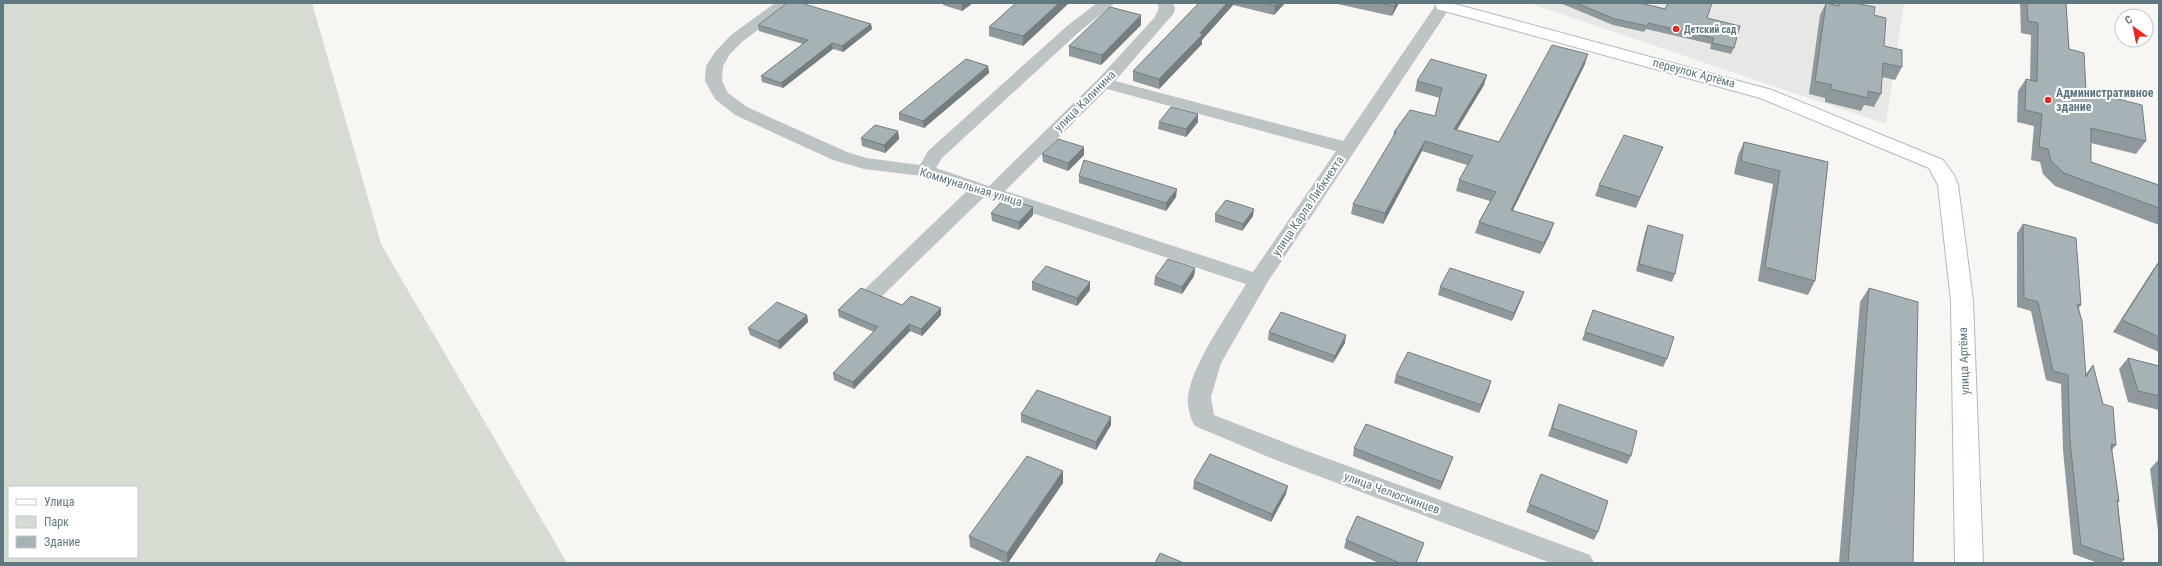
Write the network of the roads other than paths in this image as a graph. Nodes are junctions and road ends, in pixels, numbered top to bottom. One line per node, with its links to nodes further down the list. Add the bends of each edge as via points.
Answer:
1 (785, 3): 8 (street, Коммунальная улица, via 729,44 717,58 712,70 712,81 721,97 741,111 840,156 864,163)
2 (1107, 3): 8 (street, via 1073,29 934,155)
3 (1164, 3): 5 (street, улица Калинина, via 1167,7 1166,13 1161,20)
4 (1443, 4): 6 (street, улица Карла Либкнехта); 7 (street, переулок Артёма, via 1741,86 1800,107)
5 (1104, 83): 6 (street); 9 (street, улица Калинина)
6 (1346, 148): 10 (street, улица Карла Либкнехта)
7 (1936, 164): 14 (street, улица Артёма, via 1948,185 1962,301)
8 (925, 171): 9 (street, Коммунальная улица)
9 (986, 192): 10 (street, Коммунальная улица); 11 (street, улица Калинина)
10 (1258, 281): 12 (street, улица Карла Либкнехта, via 1210,363 1199,397)
11 (875, 291)
12 (1203, 420): 13 (street, улица Челюскинцев, via 1274,449)
13 (1582, 563)
14 (1969, 563)

